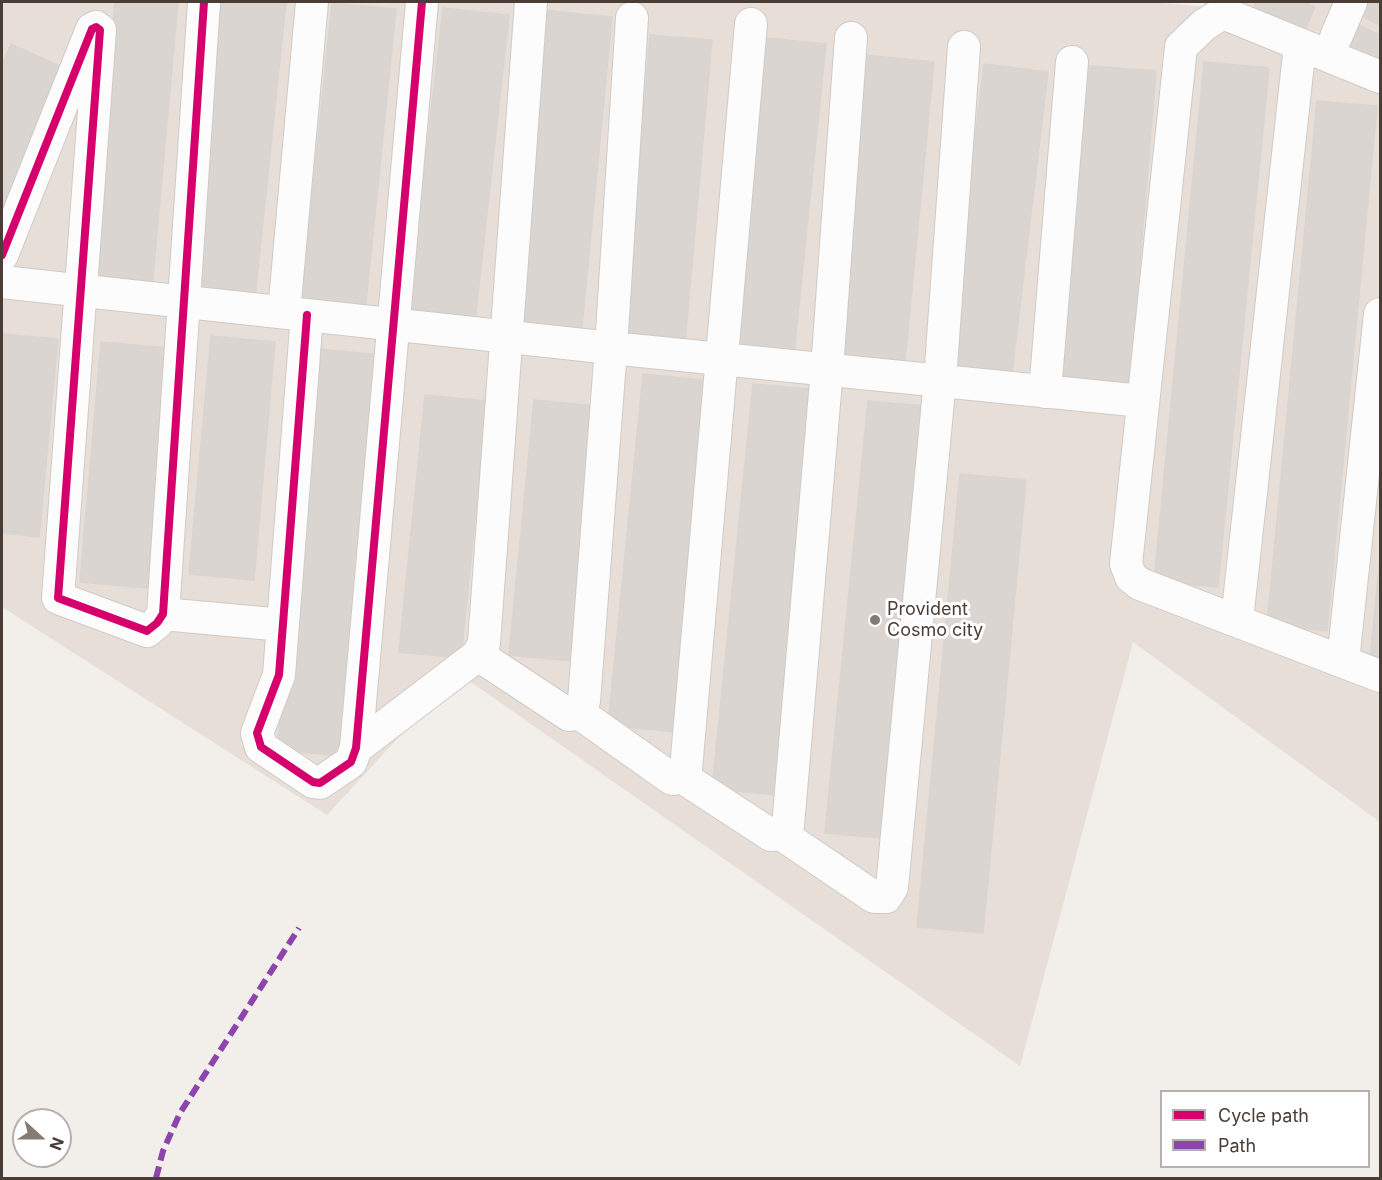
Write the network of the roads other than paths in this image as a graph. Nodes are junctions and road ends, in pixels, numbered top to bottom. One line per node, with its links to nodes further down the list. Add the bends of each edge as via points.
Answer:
1 (204, 2): 17 (street)
2 (312, 2): 18 (street)
3 (422, 2): 20 (street)
4 (531, 2): 21 (street)
5 (1351, 2): 8 (street)
6 (632, 18): 22 (street)
7 (751, 24): 23 (street)
8 (1336, 37)
9 (851, 38): 24 (street)
10 (1300, 45): 13 (street); 27 (street, via 1223,13 1181,47); 29 (street)
11 (964, 46): 25 (street)
12 (1072, 62): 26 (street)
13 (1380, 77)
14 (2, 255): 16 (street, via 92,28 96,27 100,30)
15 (2, 282): 16 (street)
16 (80, 290): 17 (street); 28 (street, via 57,598 147,631)
17 (183, 302): 18 (street); 28 (street)
18 (295, 314): 20 (street); 30 (street)
19 (1380, 314): 32 (street)
20 (394, 325): 21 (street); 35 (street)
21 (506, 336): 22 (street); 31 (street, via 487,630)
22 (611, 348): 23 (street); 34 (street, via 585,689)
23 (724, 359): 24 (street); 36 (street, via 686,769)
24 (827, 369): 25 (street); 37 (street, via 788,825)
25 (940, 380): 26 (street); 37 (street, via 892,887 886,897 874,897)
26 (1045, 392): 27 (street)
27 (1142, 401): 29 (street, via 1126,564 1131,577 1140,584)
28 (163, 614): 30 (street)
29 (1237, 620): 32 (street)
30 (283, 625): 35 (street, via 279,675 257,733 261,747 320,783 351,762)
31 (478, 655): 34 (street, via 569,715); 35 (street)
32 (1343, 661): 33 (street)
33 (1380, 676)
34 (579, 713): 36 (street, via 672,779)
35 (356, 748)
36 (682, 777): 37 (street, via 771,835)
37 (781, 834)

